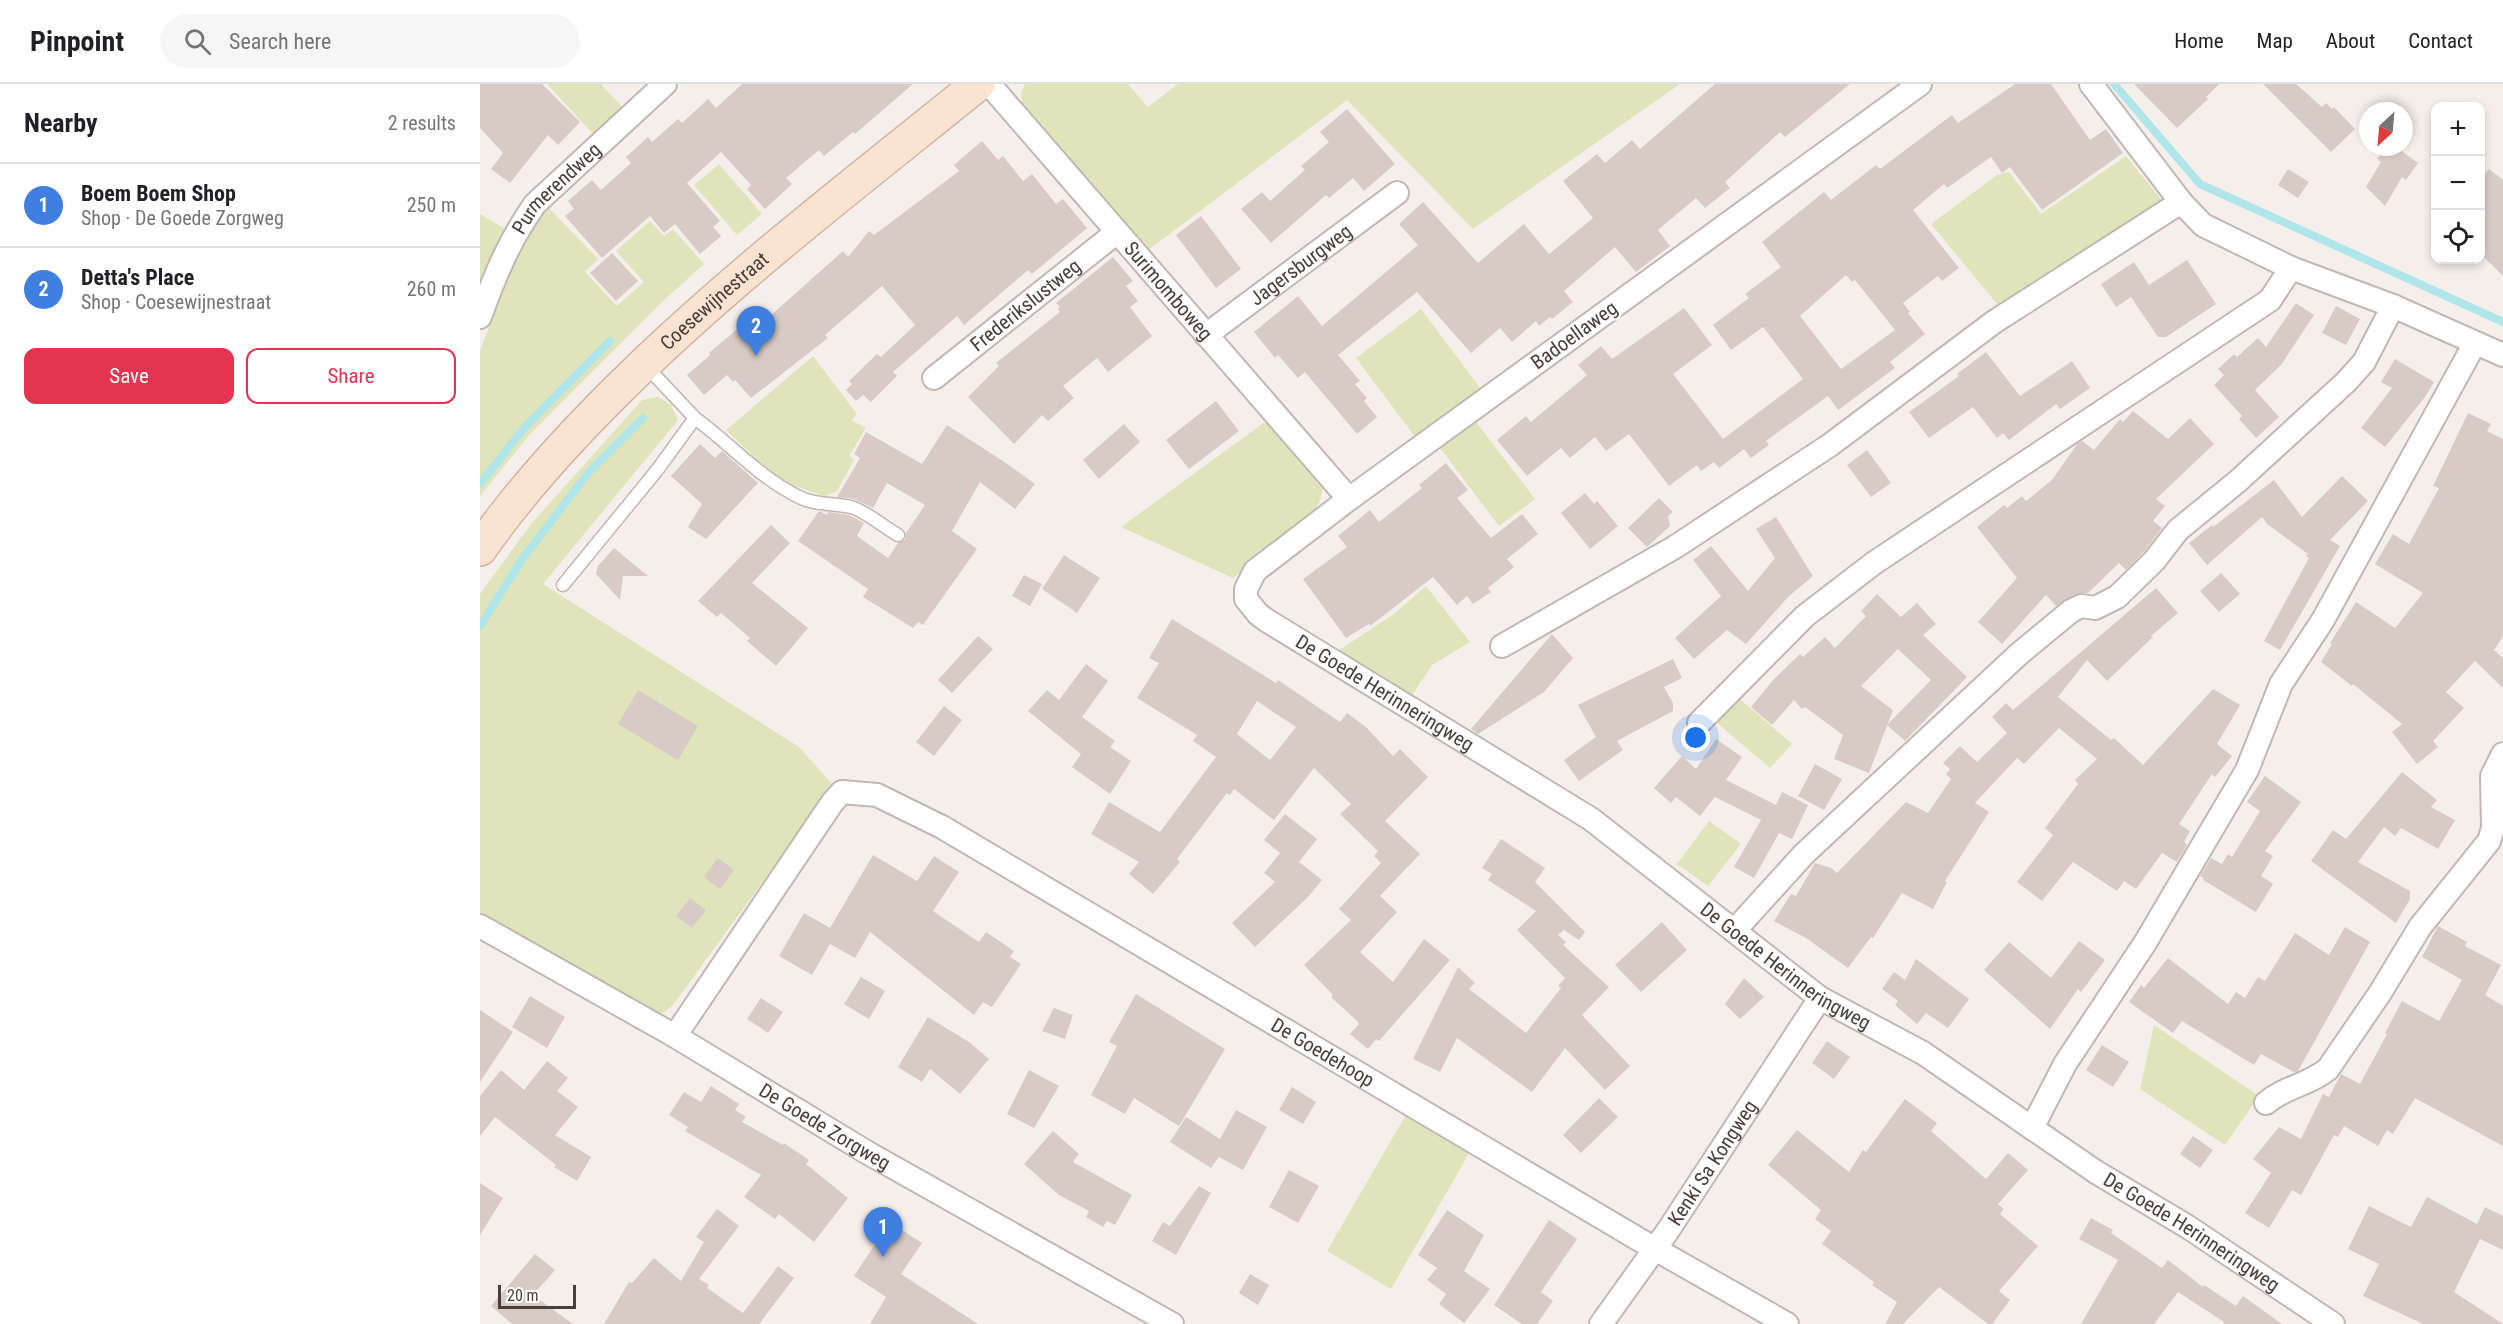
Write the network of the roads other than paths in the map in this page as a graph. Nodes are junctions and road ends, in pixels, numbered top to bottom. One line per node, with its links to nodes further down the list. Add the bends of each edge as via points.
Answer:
1 (665, 84): 11 (street, Purmerendweg, via 535,204 499,264)
2 (978, 84): 15 (main road, Coesewijnestraat, via 779,245)
3 (989, 84): 8 (street, Surimomboweg)
4 (1920, 84): 18 (street, Badoellaweg)
5 (2091, 84): 7 (street)
6 (1397, 193): 12 (street, Jagersburgweg)
7 (2181, 202): 9 (street, via 2203,225); 23 (street, via 1994,322 1830,445 1685,541)
8 (1117, 232): 12 (street, Surimomboweg); 16 (street, Frederikslustweg)
9 (2291, 268): 10 (street); 24 (street, via 2270,300 1874,563 1805,616)
10 (2393, 306): 13 (street); 27 (street, via 2364,362 2346,382 2178,530 2154,561 2117,597 2095,608 2082,606 2070,611 2019,654 1804,854)
11 (480, 317)
12 (1206, 335): 18 (street, Surimomboweg)
13 (2475, 343): 14 (street); 31 (street, via 2323,620 2281,684 2247,770 2145,943 2065,1064)
14 (2503, 355)
15 (644, 364): 17 (lane); 20 (main road, Coesewijnestraat, via 530,483)
16 (934, 378)
17 (695, 418): 19 (lane, via 782,488 816,503 853,507); 21 (lane)
18 (1349, 499): 22 (street, Badoellaweg, via 1255,571 1246,589)
19 (898, 535)
20 (480, 549)
21 (563, 585)
22 (1246, 599): 27 (street, De Goede Herinneringweg, via 1266,620 1591,819)
23 (1502, 646)
24 (1699, 723)
25 (2503, 754): 30 (street, via 2492,776 2493,828 2489,841 2420,927 2328,1069)
26 (480, 926): 29 (street, De Goede Zorgweg)
27 (1735, 930): 28 (street, De Goede Herinneringweg)
28 (1821, 998): 31 (street, De Goede Herinneringweg, via 1923,1053); 32 (street, Kenki Sa Kongweg)
29 (675, 1036): 32 (street, De Goedehoop, via 832,802 842,792 877,795 942,827); 33 (street, De Goede Zorgweg, via 868,1153)
30 (2266, 1103)
31 (2032, 1128): 36 (street, De Goede Herinneringweg)
32 (1655, 1250): 34 (street, Kenki Sa Kongweg); 35 (street, De Goedehoop)
33 (1172, 1324)
34 (1601, 1324)
35 (1787, 1324)
36 (2333, 1324)

